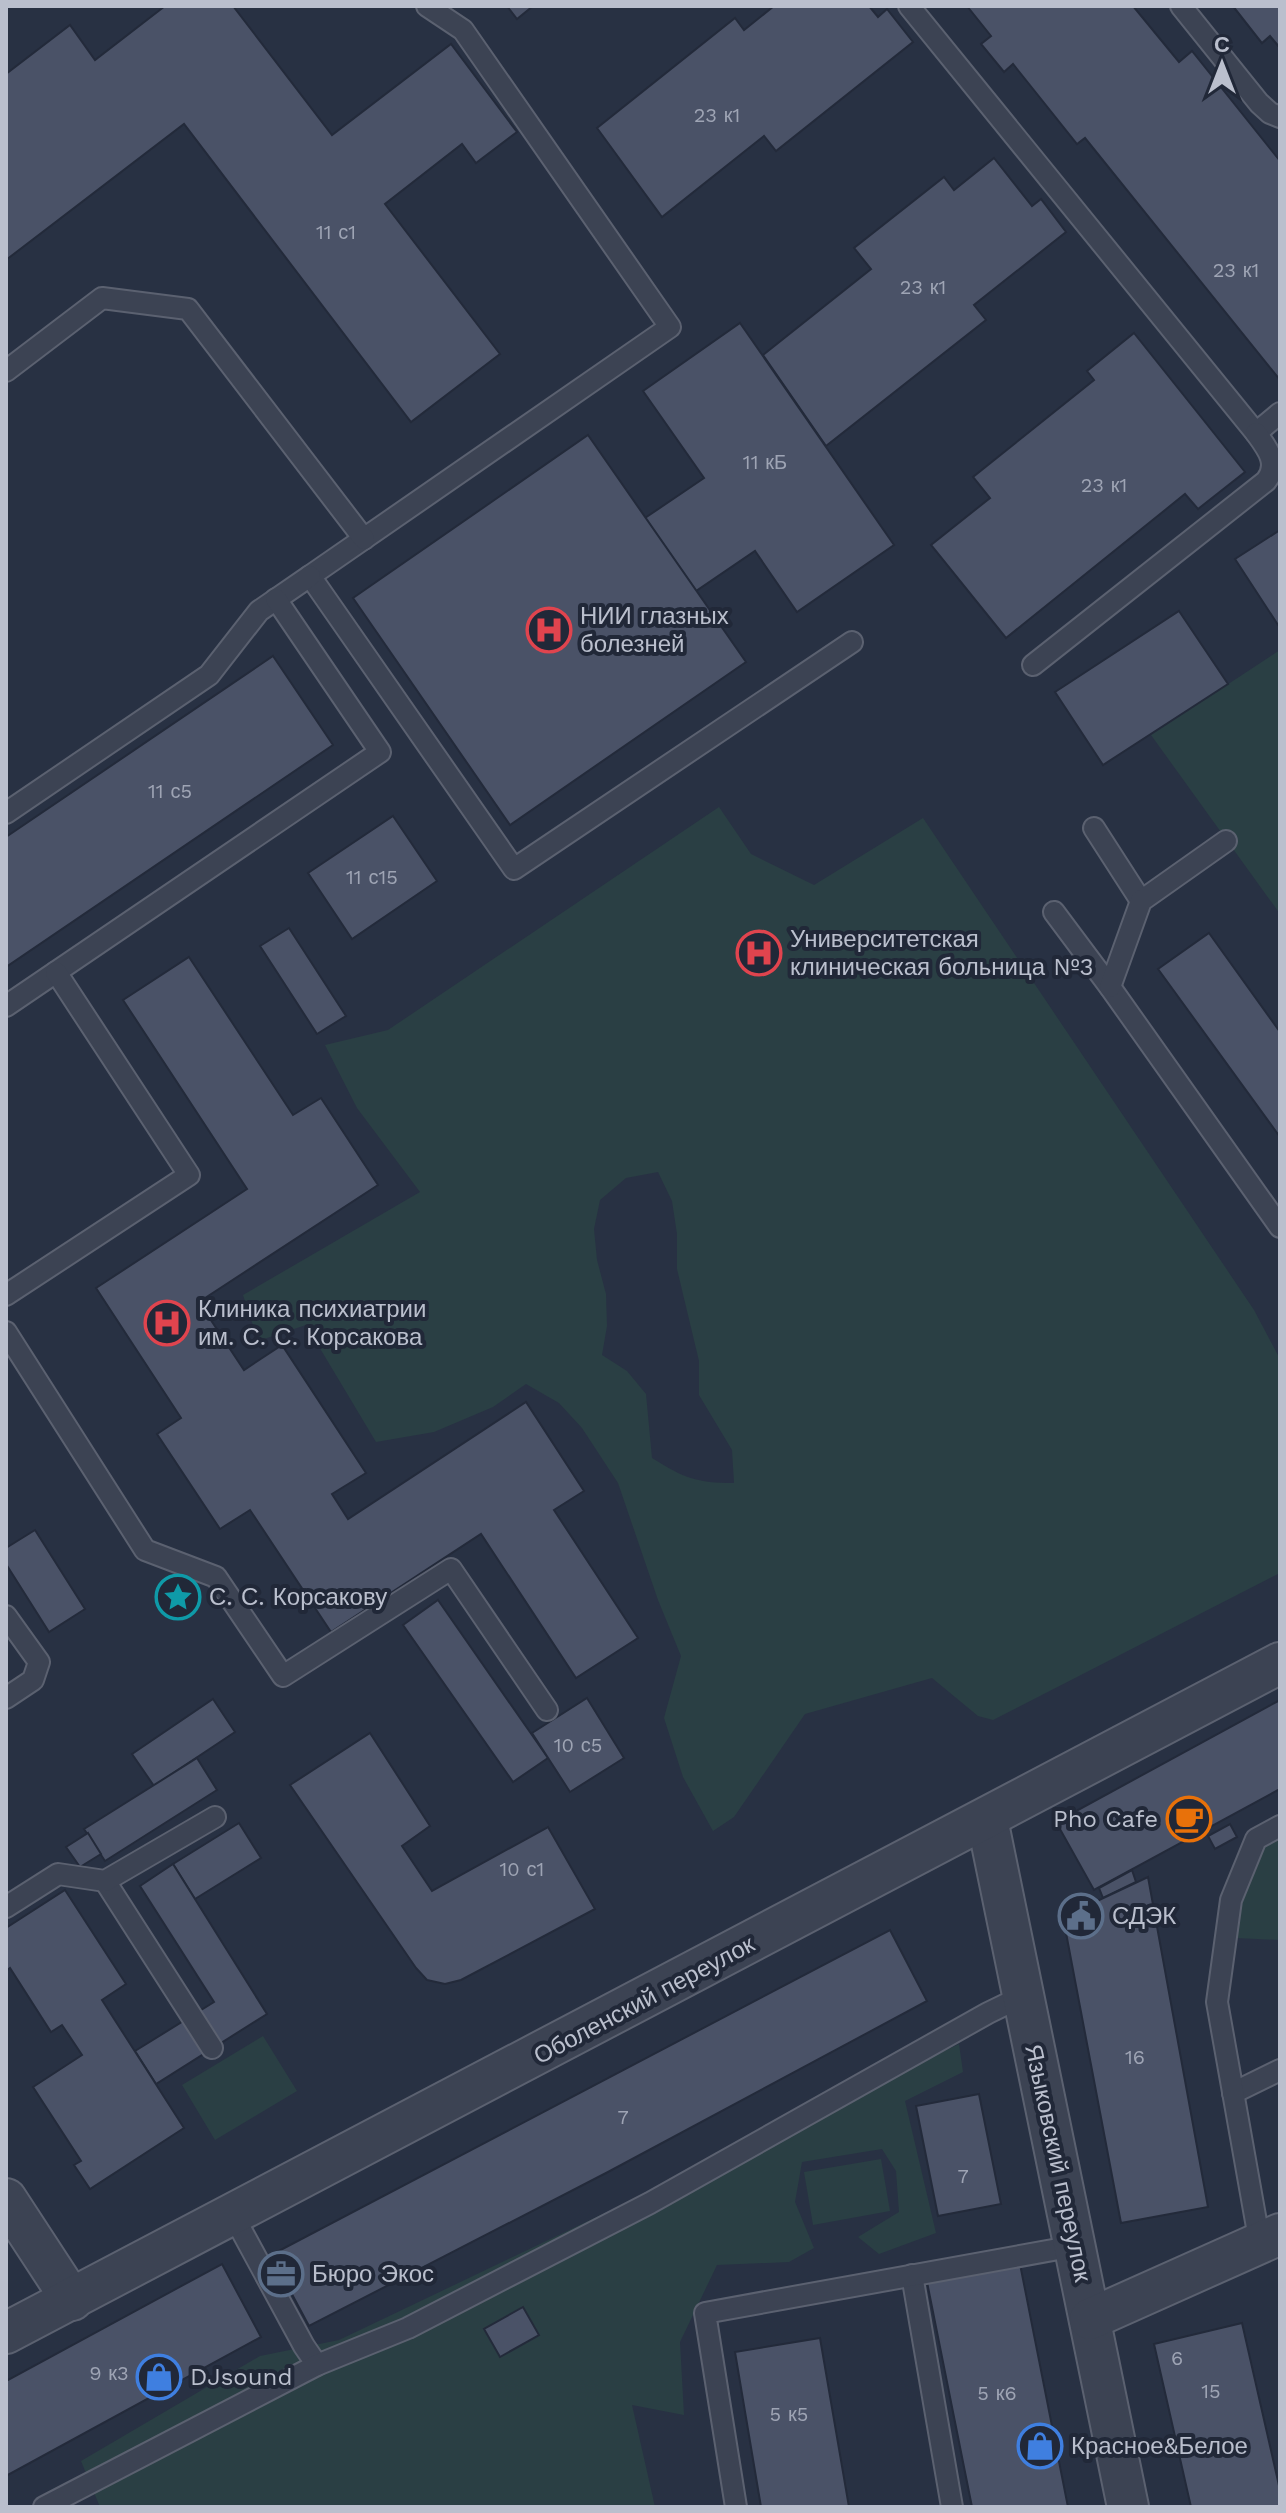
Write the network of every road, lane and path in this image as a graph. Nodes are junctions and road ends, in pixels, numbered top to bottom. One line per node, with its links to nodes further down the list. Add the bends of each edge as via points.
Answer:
1 (427, 6): 8 (lane, via 463,30 670,327)
2 (909, 6): 7 (lane)
3 (1181, 6): 4 (lane, via 1259,103)
4 (1280, 117)
5 (6, 371): 8 (lane, via 102,298 188,309)
6 (1280, 413): 7 (lane)
7 (1256, 433): 12 (lane, via 1272,458 1266,481)
8 (364, 539): 9 (lane)
9 (310, 576): 10 (lane); 11 (lane, via 514,869)
10 (276, 599): 13 (lane, via 259,611 209,675); 18 (lane, via 380,752)
11 (852, 642)
12 (1033, 665)
13 (6, 813)
14 (1094, 828): 16 (lane)
15 (1226, 841): 16 (lane)
16 (1141, 901): 19 (lane)
17 (1054, 912): 19 (lane)
18 (56, 972): 20 (lane); 22 (lane, via 189,1175)
19 (1110, 987): 21 (lane)
20 (6, 1006)
21 (1280, 1227)
22 (6, 1295)
23 (6, 1332): 27 (lane, via 145,1550 216,1577 283,1676 451,1569)
24 (6, 1616): 26 (lane, via 39,1662 33,1680)
25 (1280, 1663): 29 (street, Оболенский переулок)
26 (6, 1698)
27 (547, 1710)
28 (215, 1817): 31 (lane)
29 (987, 1819): 33 (street, Языковский переулок); 38 (street, Оболенский переулок)
30 (1280, 1826): 36 (lane, via 1256,1839 1231,1900 1217,2002)
31 (105, 1881): 32 (lane, via 58,1874); 34 (lane)
32 (6, 1907)
33 (1023, 1996): 40 (street, Языковский переулок); 45 (lane, via 650,2203 408,2328)
34 (212, 2048)
35 (1280, 2070): 36 (lane)
36 (1233, 2093): 39 (lane)
37 (6, 2199): 42 (street)
38 (233, 2215): 42 (street, Оболенский переулок); 45 (lane)
39 (1270, 2239): 43 (street)
40 (1075, 2246): 41 (lane); 43 (street, Языковский переулок)
41 (912, 2275): 47 (lane, via 705,2313); 48 (lane)
42 (72, 2300): 44 (street, Оболенский переулок)
43 (1090, 2319): 49 (street, Языковский переулок)
44 (6, 2333)
45 (317, 2365): 46 (lane)
46 (44, 2507)
47 (736, 2507)
48 (952, 2507)
49 (1128, 2507)

